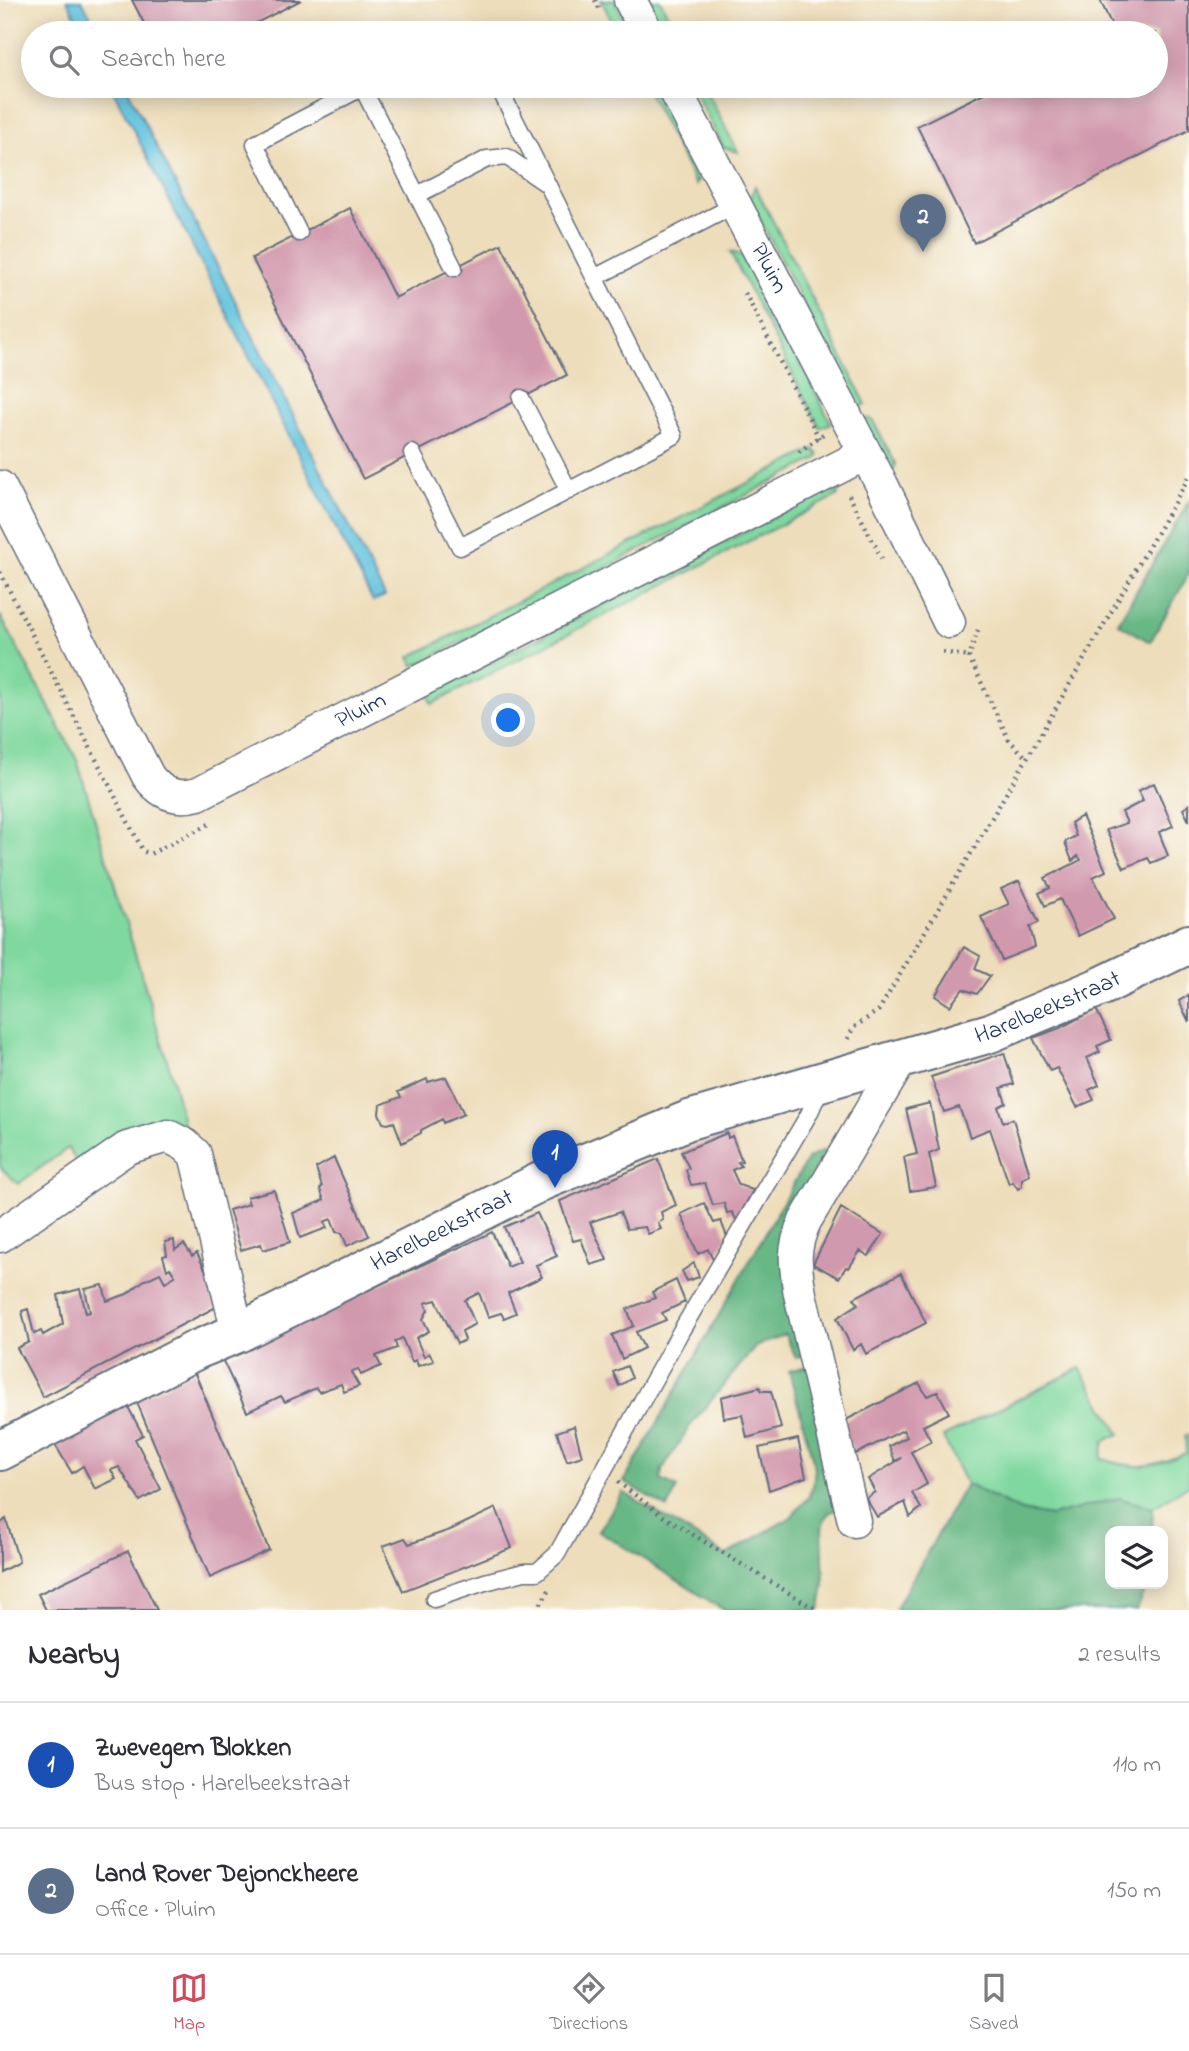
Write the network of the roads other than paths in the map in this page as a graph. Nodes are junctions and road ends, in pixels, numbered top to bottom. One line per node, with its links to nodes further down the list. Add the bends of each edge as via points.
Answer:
1 (629, 0): 2 (street)
2 (640, 21)
3 (343, 98): 10 (lane, via 255,144)
4 (369, 98): 8 (lane)
5 (504, 98): 7 (lane)
6 (679, 98): 9 (street, Pluim)
7 (550, 187): 8 (lane, via 507,157 487,159); 12 (lane)
8 (417, 195): 11 (lane)
9 (734, 205): 12 (lane); 15 (street, Pluim)
10 (299, 233)
11 (454, 268)
12 (596, 277): 17 (lane, via 674,436)
13 (521, 398): 17 (lane)
14 (412, 453): 17 (lane, via 460,547)
15 (865, 454): 16 (street, Pluim, via 185,798 159,789 148,776); 18 (street, Pluim)
16 (0, 487)
17 (569, 491)
18 (949, 622)
19 (1189, 944): 20 (street, Harelbeekstraat, via 990,1033)
20 (902, 1058): 21 (street, Harelbeekstraat); 25 (street, via 805,1221 794,1257)
21 (834, 1077): 23 (street, Harelbeekstraat, via 689,1120 542,1181); 26 (lane, via 681,1331 557,1554 537,1572)
22 (0, 1236): 23 (street, via 127,1148 167,1136 195,1154)
23 (238, 1333): 24 (street, Harelbeekstraat)
24 (1, 1450)
25 (854, 1521)
26 (434, 1599)

